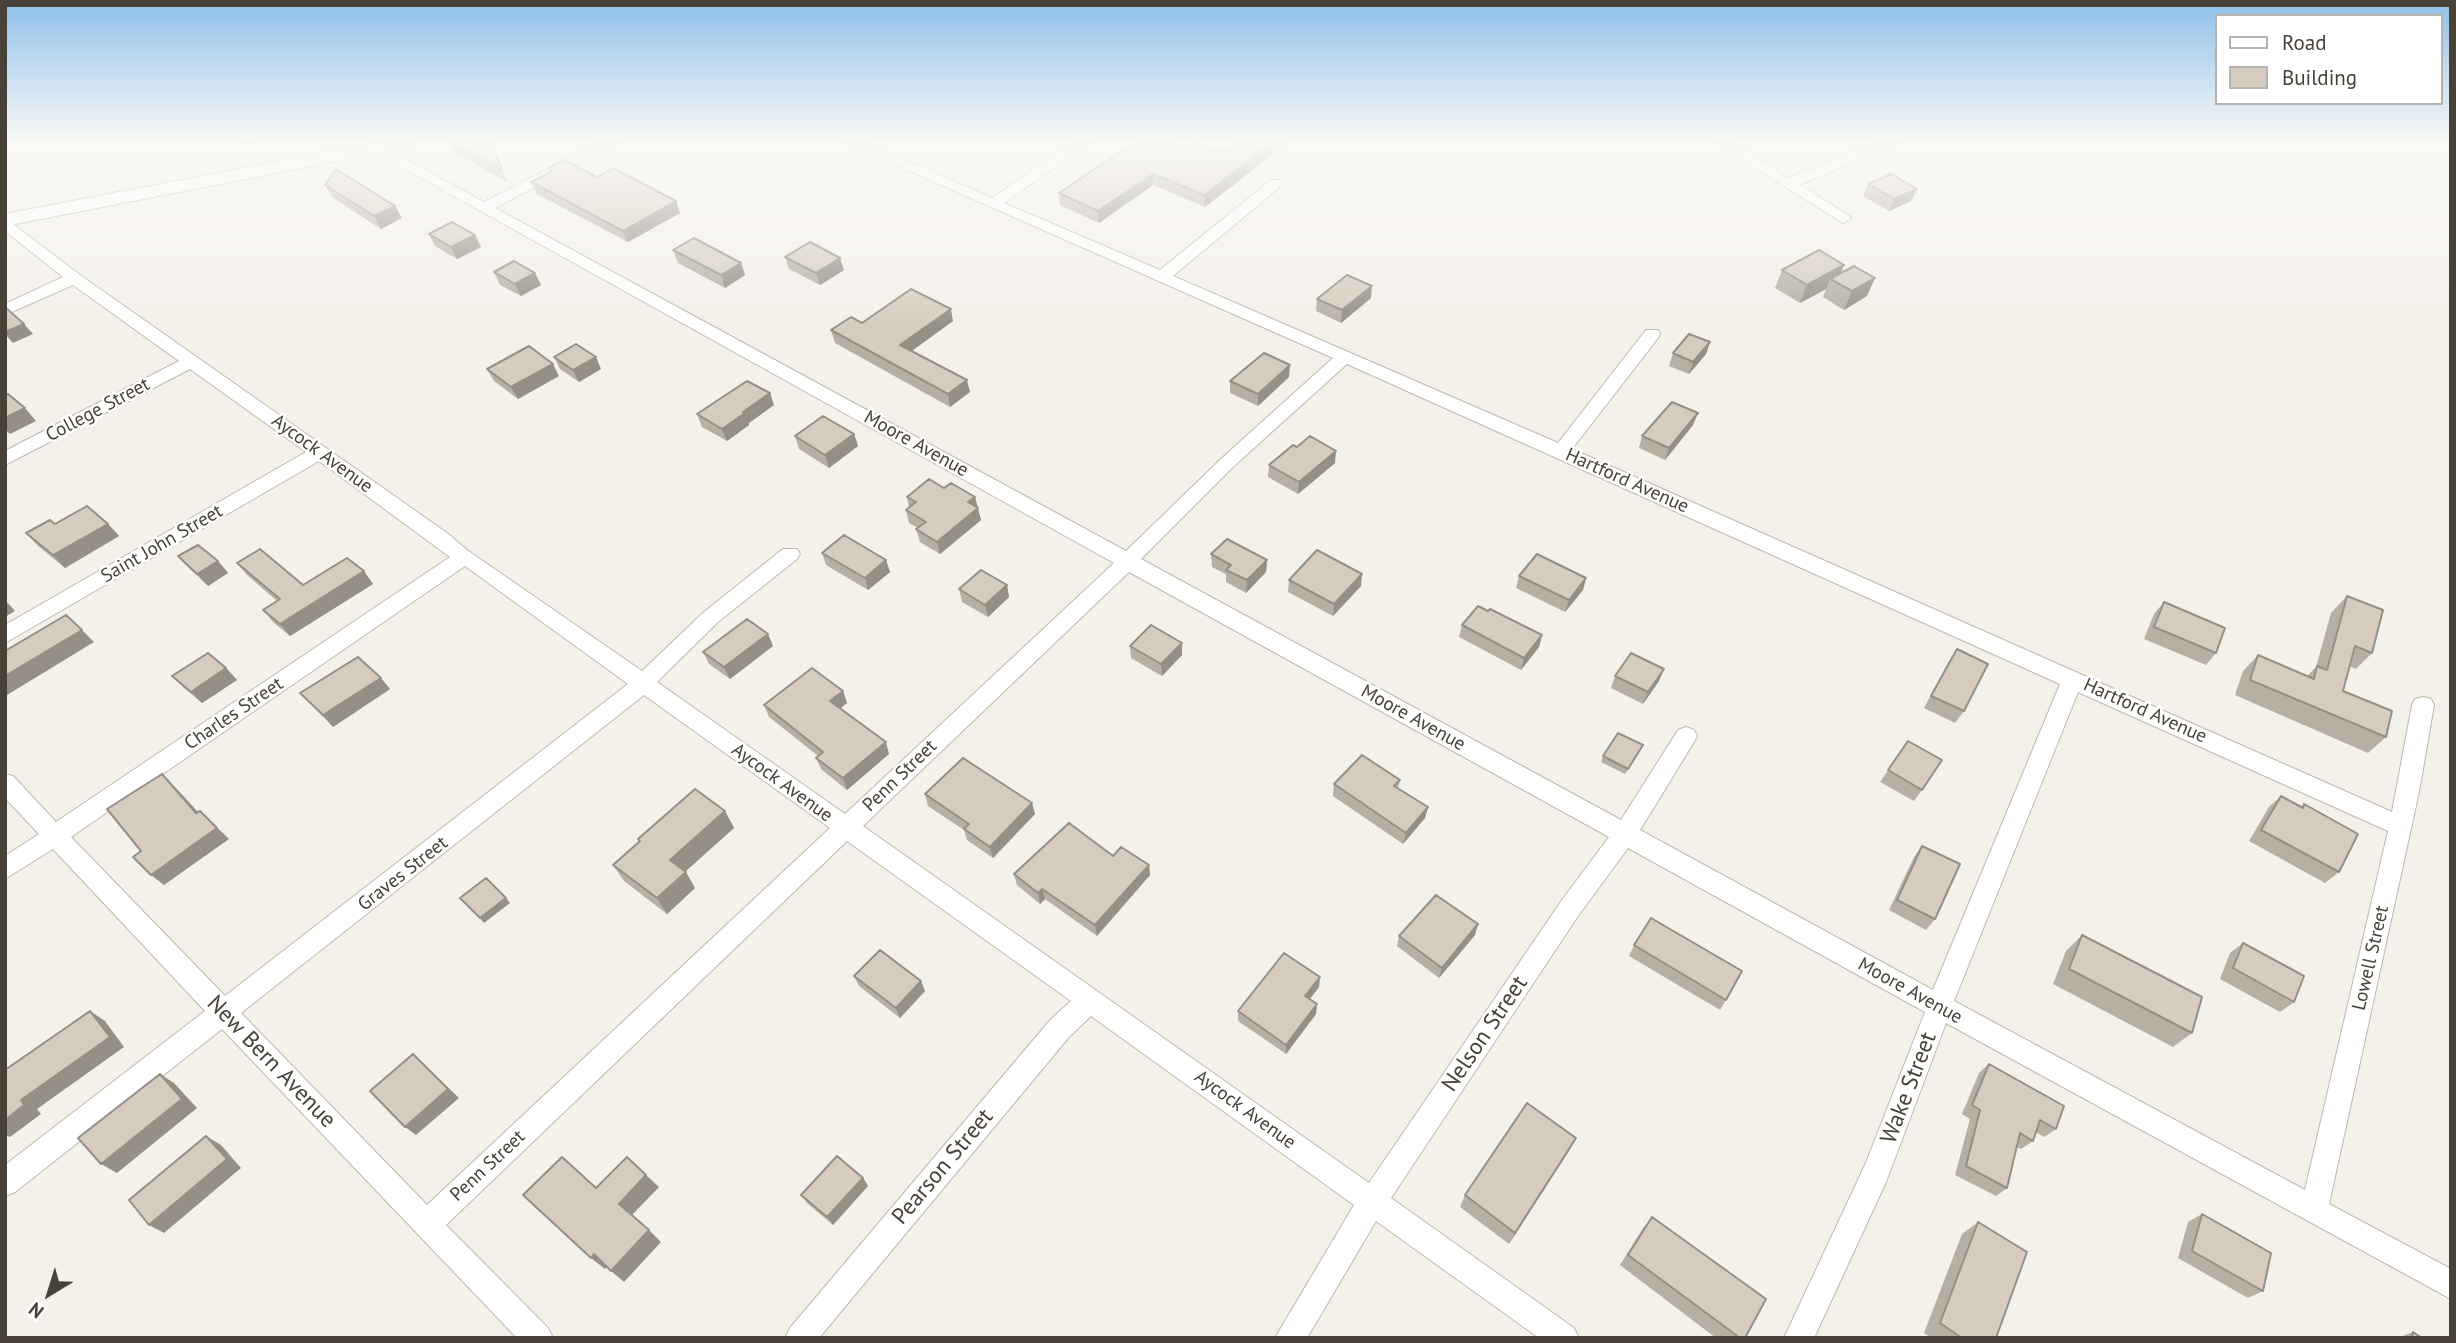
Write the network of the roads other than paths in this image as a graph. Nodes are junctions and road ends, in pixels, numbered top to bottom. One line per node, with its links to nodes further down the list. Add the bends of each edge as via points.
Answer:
1 (93, 205): 9 (street)
2 (482, 205): 7 (street, Moore Avenue)
3 (491, 205): 7 (street)
4 (995, 205): 11 (street, Hartford Avenue)
5 (1250, 205): 11 (street)
6 (1821, 205): 8 (street)
7 (486, 207): 21 (street, Moore Avenue)
8 (1843, 218)
9 (5, 222): 10 (street, Aycock Avenue)
10 (74, 278): 12 (street); 15 (street, Aycock Avenue)
11 (1161, 278): 14 (street, Hartford Avenue)
12 (5, 310)
13 (1652, 334): 16 (street)
14 (1344, 357): 16 (street, Hartford Avenue); 21 (street, Penn Street)
15 (191, 361): 17 (street, Aycock Avenue); 18 (street, College Street)
16 (1560, 451): 23 (street, Hartford Avenue)
17 (320, 452): 20 (street, Aycock Avenue); 22 (street, Saint John Street)
18 (5, 459)
19 (790, 554): 24 (street, Graves Street, via 711,617)
20 (463, 558): 24 (street, Aycock Avenue); 30 (street, Charles Street)
21 (1128, 561): 29 (street, Penn Street); 31 (street, Moore Avenue)
22 (5, 635)
23 (2073, 679): 28 (street, Hartford Avenue); 34 (street, Wake Street)
24 (643, 683): 29 (street, Aycock Avenue); 35 (street, Graves Street)
25 (2423, 705): 28 (street, Lowell Street)
26 (1686, 736): 31 (street, Nelson Street)
27 (5, 783): 30 (street, New Bern Avenue)
28 (2400, 826): 38 (street, Lowell Street)
29 (845, 828): 33 (street, Aycock Avenue); 39 (street, Penn Street)
30 (56, 834): 32 (street, Charles Street); 35 (street, New Bern Avenue)
31 (1625, 834): 34 (street, Moore Avenue); 37 (street, Nelson Street)
32 (5, 869)
33 (1090, 1000): 37 (street, Aycock Avenue); 42 (street, Pearson Street, via 1060,1028)
34 (1940, 1007): 38 (street, Moore Avenue); 45 (street, Wake Street, via 1876,1172)
35 (224, 1013): 36 (street, Graves Street); 39 (street, New Bern Avenue)
36 (5, 1182)
37 (1372, 1202): 43 (street, Nelson Street); 44 (street, Aycock Avenue)
38 (2314, 1210): 40 (street, Moore Avenue)
39 (426, 1225): 41 (street, New Bern Avenue)
40 (2451, 1284)
41 (538, 1338)
42 (800, 1338)
43 (1290, 1338)
44 (1564, 1338)
45 (1799, 1338)

